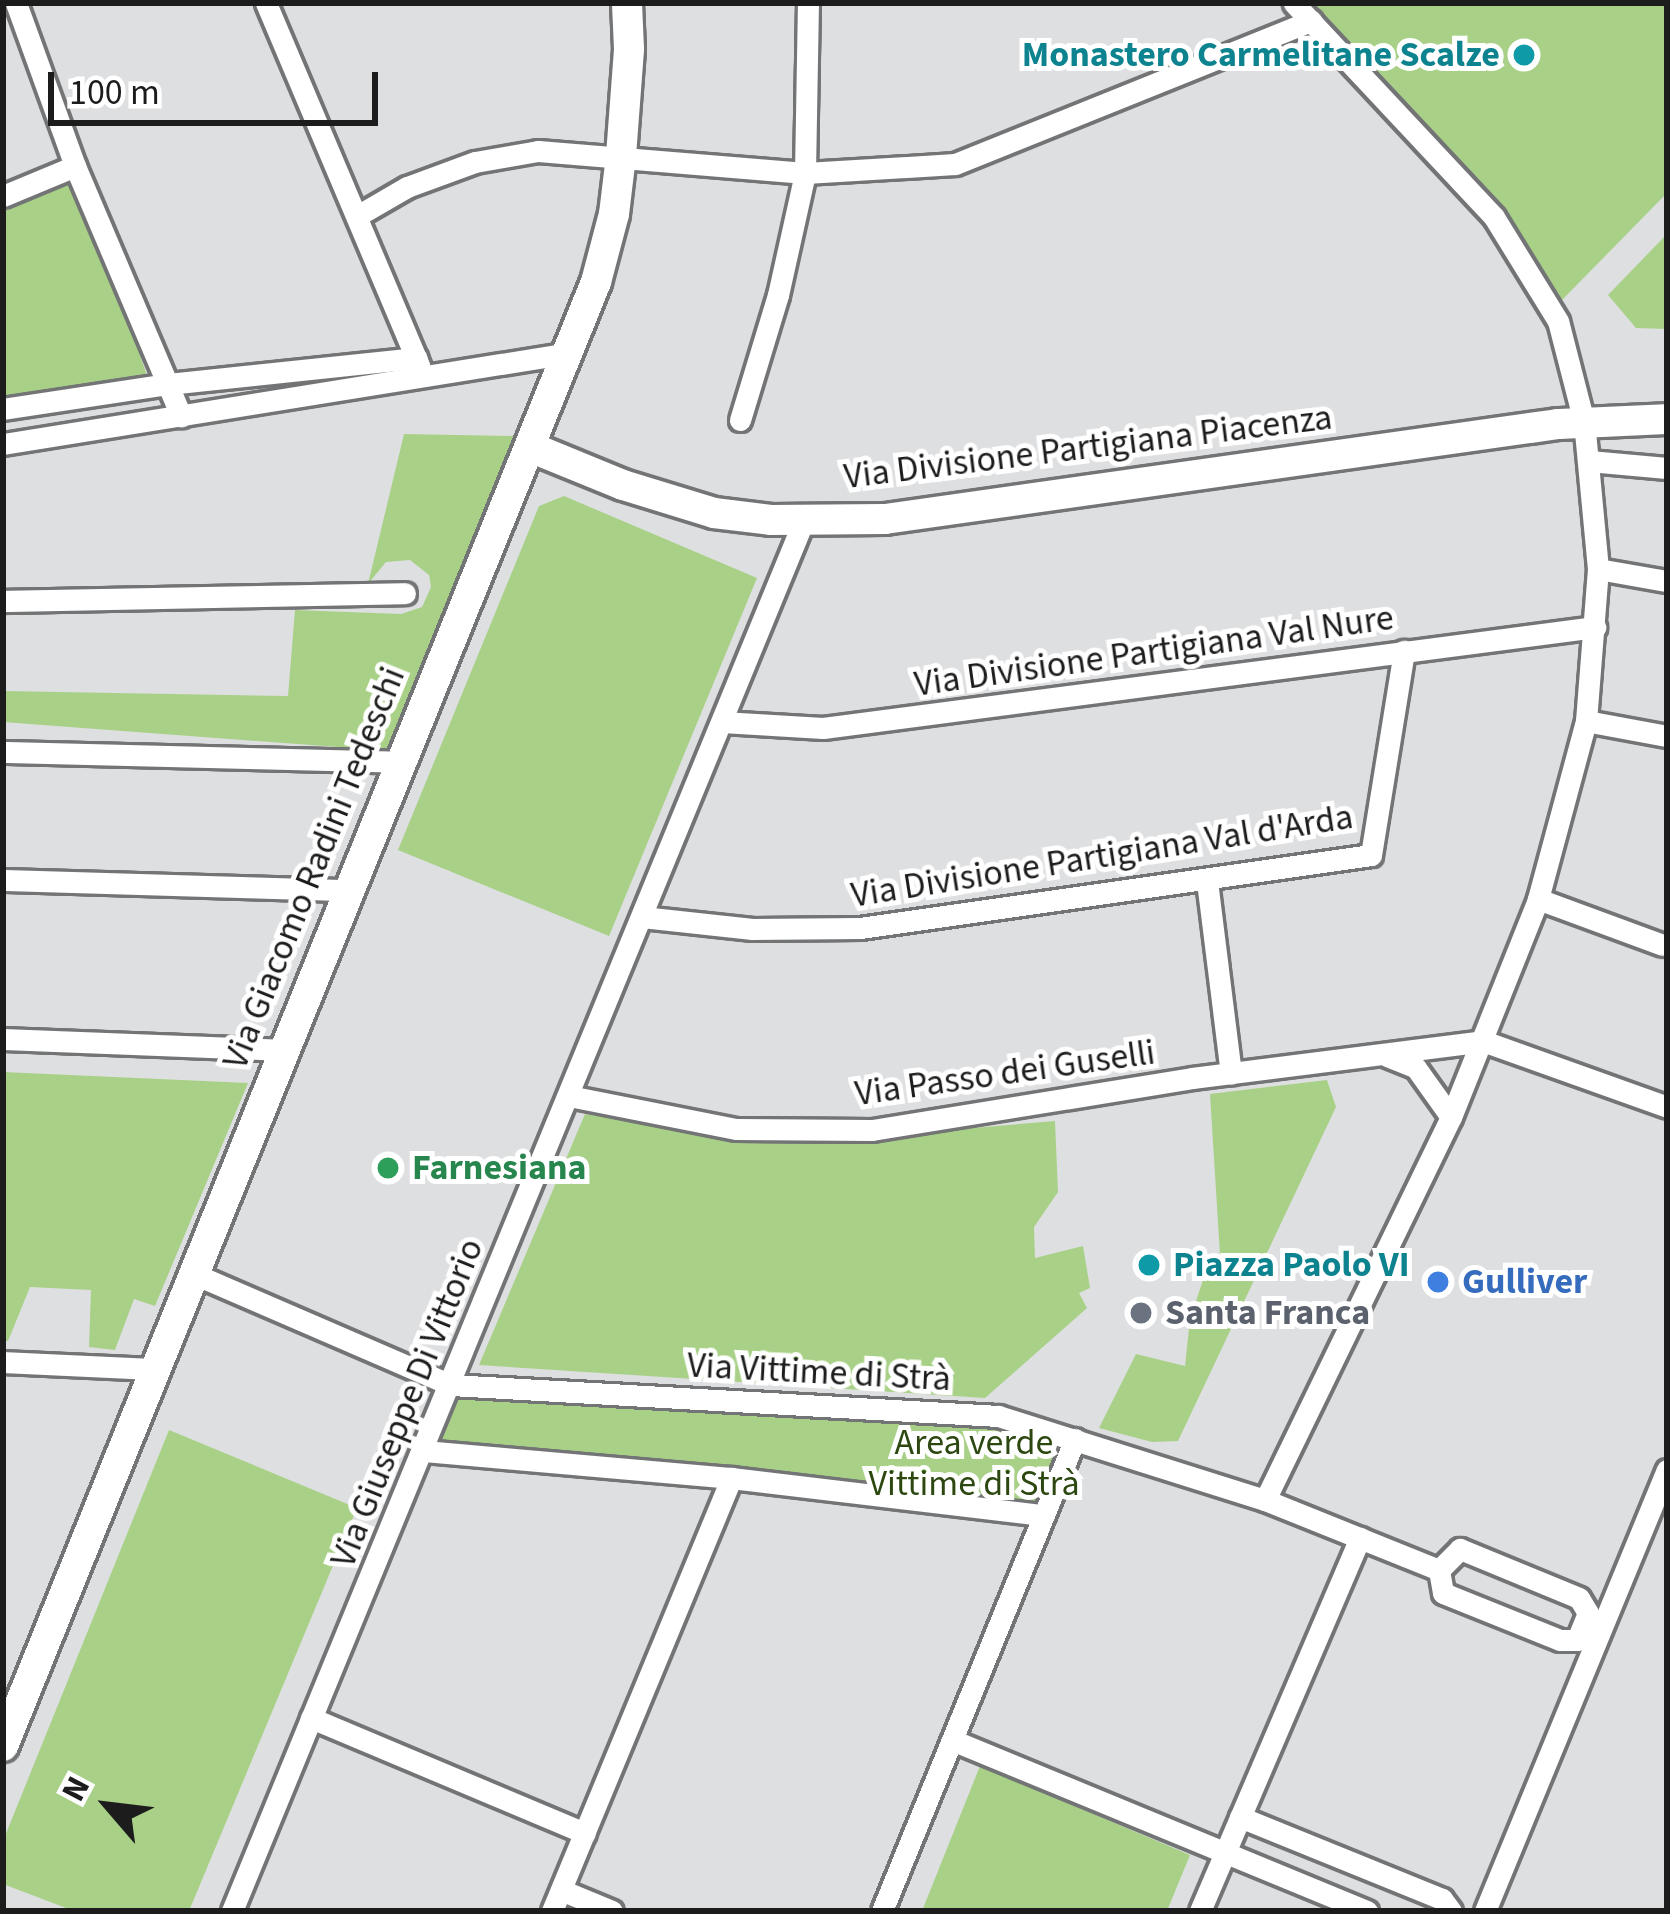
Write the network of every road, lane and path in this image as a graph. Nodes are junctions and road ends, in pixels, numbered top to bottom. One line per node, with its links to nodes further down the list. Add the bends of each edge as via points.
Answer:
1 (16, 3): 8 (street)
2 (266, 3): 11 (street)
3 (626, 3): 7 (main road, Via Giacomo Radini Tedeschi)
4 (808, 3): 9 (street)
5 (1294, 3): 6 (street)
6 (1310, 21): 9 (street, via 955,164); 19 (street, via 1494,217 1558,321)
7 (621, 156): 9 (street); 11 (street, via 538,151 475,162); 12 (main road, Via Giacomo Radini Tedeschi, via 608,244)
8 (75, 166): 10 (street); 14 (street)
9 (805, 173): 18 (street)
10 (3, 196)
11 (357, 216): 13 (street)
12 (569, 353): 13 (street); 21 (main road, Via Giacomo Radini Tedeschi)
13 (420, 368): 14 (street); 16 (street)
14 (168, 384): 15 (street); 16 (street)
15 (3, 409)
16 (181, 416): 20 (street)
17 (1667, 419): 19 (main road, Via Divisione Partigiana Piacenza)
18 (740, 420)
19 (1584, 422): 22 (street); 24 (main road, Via Divisione Partigiana Piacenza, via 885,519)
20 (3, 444)
21 (530, 447): 24 (main road, Via Divisione Partigiana Piacenza, via 715,513); 35 (main road, Via Giacomo Radini Tedeschi)
22 (1588, 461): 23 (street); 25 (street)
23 (1667, 468)
24 (804, 520): 32 (street, Via Giuseppe Di Vittorio)
25 (1598, 569): 26 (street); 29 (street)
26 (1667, 581)
27 (405, 593): 28 (street)
28 (3, 601)
29 (1595, 627): 30 (street, Via Divisione Partigiana Val Nure); 31 (street)
30 (1404, 651): 32 (street, Via Divisione Partigiana Val Nure, via 823,728); 37 (street, Via Divisione Partigiana Val d'Arda, via 1371,855)
31 (1586, 721): 33 (street); 39 (street)
32 (722, 722): 40 (street, Via Giuseppe Di Vittorio)
33 (1667, 736)
34 (3, 752): 35 (street)
35 (399, 762): 38 (main road, Via Giacomo Radini Tedeschi)
36 (3, 880): 38 (street)
37 (1207, 881): 40 (street, Via Divisione Partigiana Val d'Arda, via 860,928 752,929); 46 (street)
38 (347, 890): 44 (main road, Via Giacomo Radini Tedeschi)
39 (1538, 899): 41 (street); 43 (street)
40 (642, 917): 47 (street, Via Giuseppe Di Vittorio)
41 (1663, 945)
42 (3, 1039): 44 (street)
43 (1483, 1041): 45 (street, Via Passo dei Guselli); 48 (street, Via Passo dei Guselli); 49 (street)
44 (283, 1050): 50 (main road, Via Giacomo Radini Tedeschi)
45 (1381, 1054): 46 (street, Via Passo dei Guselli); 49 (street, via 1416,1068)
46 (1231, 1073): 47 (street, Via Passo dei Guselli, via 872,1130 736,1129)
47 (569, 1096): 53 (street, Via Giuseppe Di Vittorio)
48 (1667, 1107)
49 (1451, 1117): 58 (street)
50 (192, 1273): 52 (main road, Via Giacomo Radini Tedeschi); 53 (street, Via Vittime di Strà)
51 (3, 1362): 52 (street)
52 (153, 1370): 64 (main road, Via Giacomo Radini Tedeschi)
53 (451, 1384): 54 (street, Via Vittime di Strà, via 998,1416); 55 (street, Via Giuseppe Di Vittorio)
54 (1075, 1439): 58 (street, Via Vittime di Strà); 59 (street)
55 (423, 1451): 57 (street); 62 (street, Via Giuseppe Di Vittorio)
56 (1667, 1470): 75 (street)
57 (730, 1478): 59 (street); 66 (street)
58 (1265, 1500): 60 (street, Via Vittime di Strà)
59 (1043, 1515): 63 (street)
60 (1360, 1538): 61 (street, Via Vittime di Strà); 65 (street)
61 (1439, 1570): 61 (street, Via Vittime di Strà, via 1443,1593 1560,1640 1576,1640 1588,1613 1579,1598 1460,1549)
62 (311, 1718): 66 (street); 69 (street, Via Giuseppe Di Vittorio)
63 (952, 1740): 67 (street); 71 (street)
64 (3, 1746)
65 (1240, 1817): 67 (street); 74 (street, via 1442,1899)
66 (585, 1833): 68 (street)
67 (1225, 1853): 72 (street); 73 (street)
68 (556, 1901): 70 (street)
69 (232, 1911)
70 (612, 1911)
71 (882, 1911)
72 (1200, 1911)
73 (1367, 1911)
74 (1451, 1911)
75 (1485, 1911)

